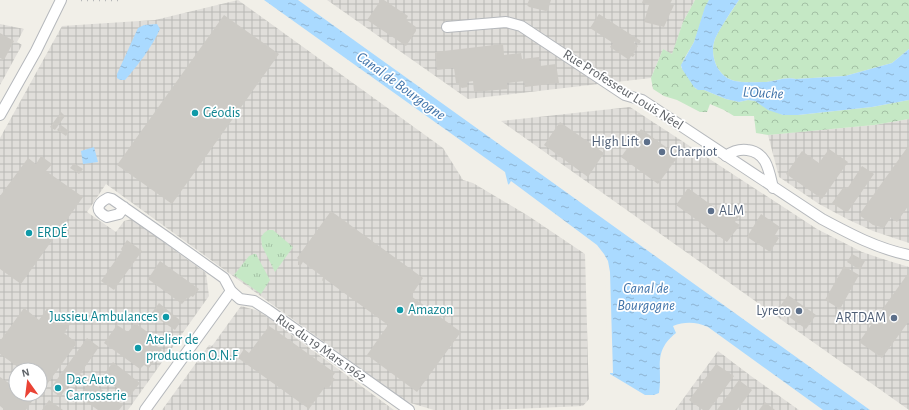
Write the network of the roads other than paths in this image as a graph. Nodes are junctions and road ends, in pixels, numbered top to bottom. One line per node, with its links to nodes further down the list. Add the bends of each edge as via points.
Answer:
1 (61, 0): 3 (street)
2 (447, 27): 4 (street, Rue Professeur Louis Néel, via 506,22 521,26 625,95 642,100)
3 (0, 115)
4 (726, 156): 5 (street, Rue Professeur Louis Néel); 5 (street, via 733,151 745,150 763,157 769,169)
5 (773, 188): 7 (street, Rue Professeur Louis Néel, via 847,233)
6 (124, 207): 8 (street, via 224,278)
7 (909, 255)
8 (231, 291): 9 (street); 10 (street, Rue du 19 Mars 1962, via 240,299 254,301 268,310)
9 (145, 410)
10 (409, 410)

